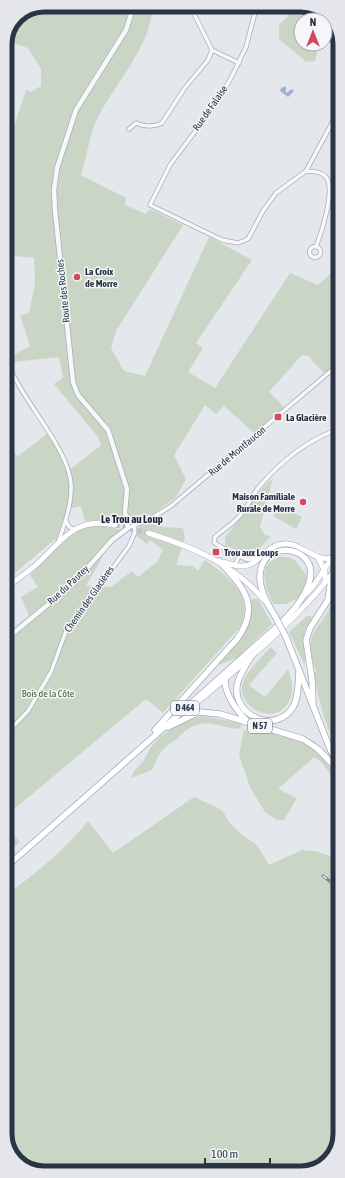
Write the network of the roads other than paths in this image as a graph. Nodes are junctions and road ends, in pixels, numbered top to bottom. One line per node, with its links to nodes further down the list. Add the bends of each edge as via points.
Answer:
1 (132, 12): 16 (street, Route des Roches, via 126,30 76,110 60,158 54,190 73,382 78,395 108,430 127,489 125,512)
2 (194, 12): 4 (street)
3 (255, 12): 5 (street, Rue de Falaise)
4 (212, 50): 5 (street); 7 (street, via 208,60 184,89 162,123 156,126 136,123)
5 (239, 63): 8 (street, Rue de Falaise, via 217,102 170,165 150,206 222,240 238,244 248,239 276,193)
6 (333, 121): 8 (street)
7 (129, 129)
8 (306, 171): 9 (street, via 321,174 329,182 326,215)
9 (316, 247)
10 (333, 369): 15 (street, Rue de Montfaucon, via 171,506 154,517)
11 (12, 372): 13 (street, via 68,468 71,490)
12 (333, 432): 20 (street, via 314,439 298,449 258,488 242,514 215,537 214,542 217,546)
13 (66, 521): 17 (street); 19 (street)
14 (115, 525): 17 (main road, via 91,524)
15 (134, 525): 16 (street, Rue de Montfaucon); 40 (street, Chemin des Glacières, via 128,546 63,637 44,686 28,711)
16 (128, 528): 32 (street, Rue du Pautey, via 112,540 74,583)
17 (74, 529): 19 (main road)
18 (148, 533): 24 (main road, via 185,545)
19 (59, 540): 29 (main road, via 38,563)
20 (239, 556): 21 (street, via 248,559); 25 (street)
21 (259, 557): 22 (main road, via 271,547 287,544); 25 (main road, via 254,563 246,566)
22 (318, 558): 23 (main road); 26 (main road)
23 (332, 558): 26 (main road, D 464)
24 (219, 561): 25 (main road); 31 (main road, via 244,579); 42 (main road, via 245,593 248,607 246,622 236,639)
25 (235, 565)
26 (324, 568): 28 (main road, via 327,577); 30 (main road, D 464, via 313,588)
27 (332, 574): 28 (main road, D 464); 37 (main road, via 328,600 310,628 306,640)
28 (325, 582): 33 (main road, D 464, via 295,616)
29 (12, 583)
30 (304, 595): 31 (main road, via 310,576 308,563 294,551 281,550 267,557 261,566 260,581); 35 (main road, D 464, via 289,614)
31 (265, 601): 34 (main road, bridge, via 286,637)
32 (12, 635)
33 (250, 658): 34 (main road, via 238,682 237,695 245,711 257,719 273,721 289,712 296,701); 36 (main road, D 464)
34 (300, 671): 37 (main road)
35 (226, 672): 36 (main road); 42 (main road, D 464)
36 (225, 680): 38 (main road, via 234,705); 39 (main road, D 464)
37 (313, 706): 41 (main road)
38 (248, 722): 39 (main road, N 57, via 204,712); 46 (main road, N 57, via 303,739 318,749)
39 (170, 725): 45 (main road, N 57)
40 (12, 728)
41 (325, 736): 43 (main road); 44 (main road)
42 (144, 744): 45 (main road, D 464)
43 (333, 748)
44 (333, 754)
45 (128, 760): 47 (main road, N 57)
46 (333, 765)
47 (12, 862)

